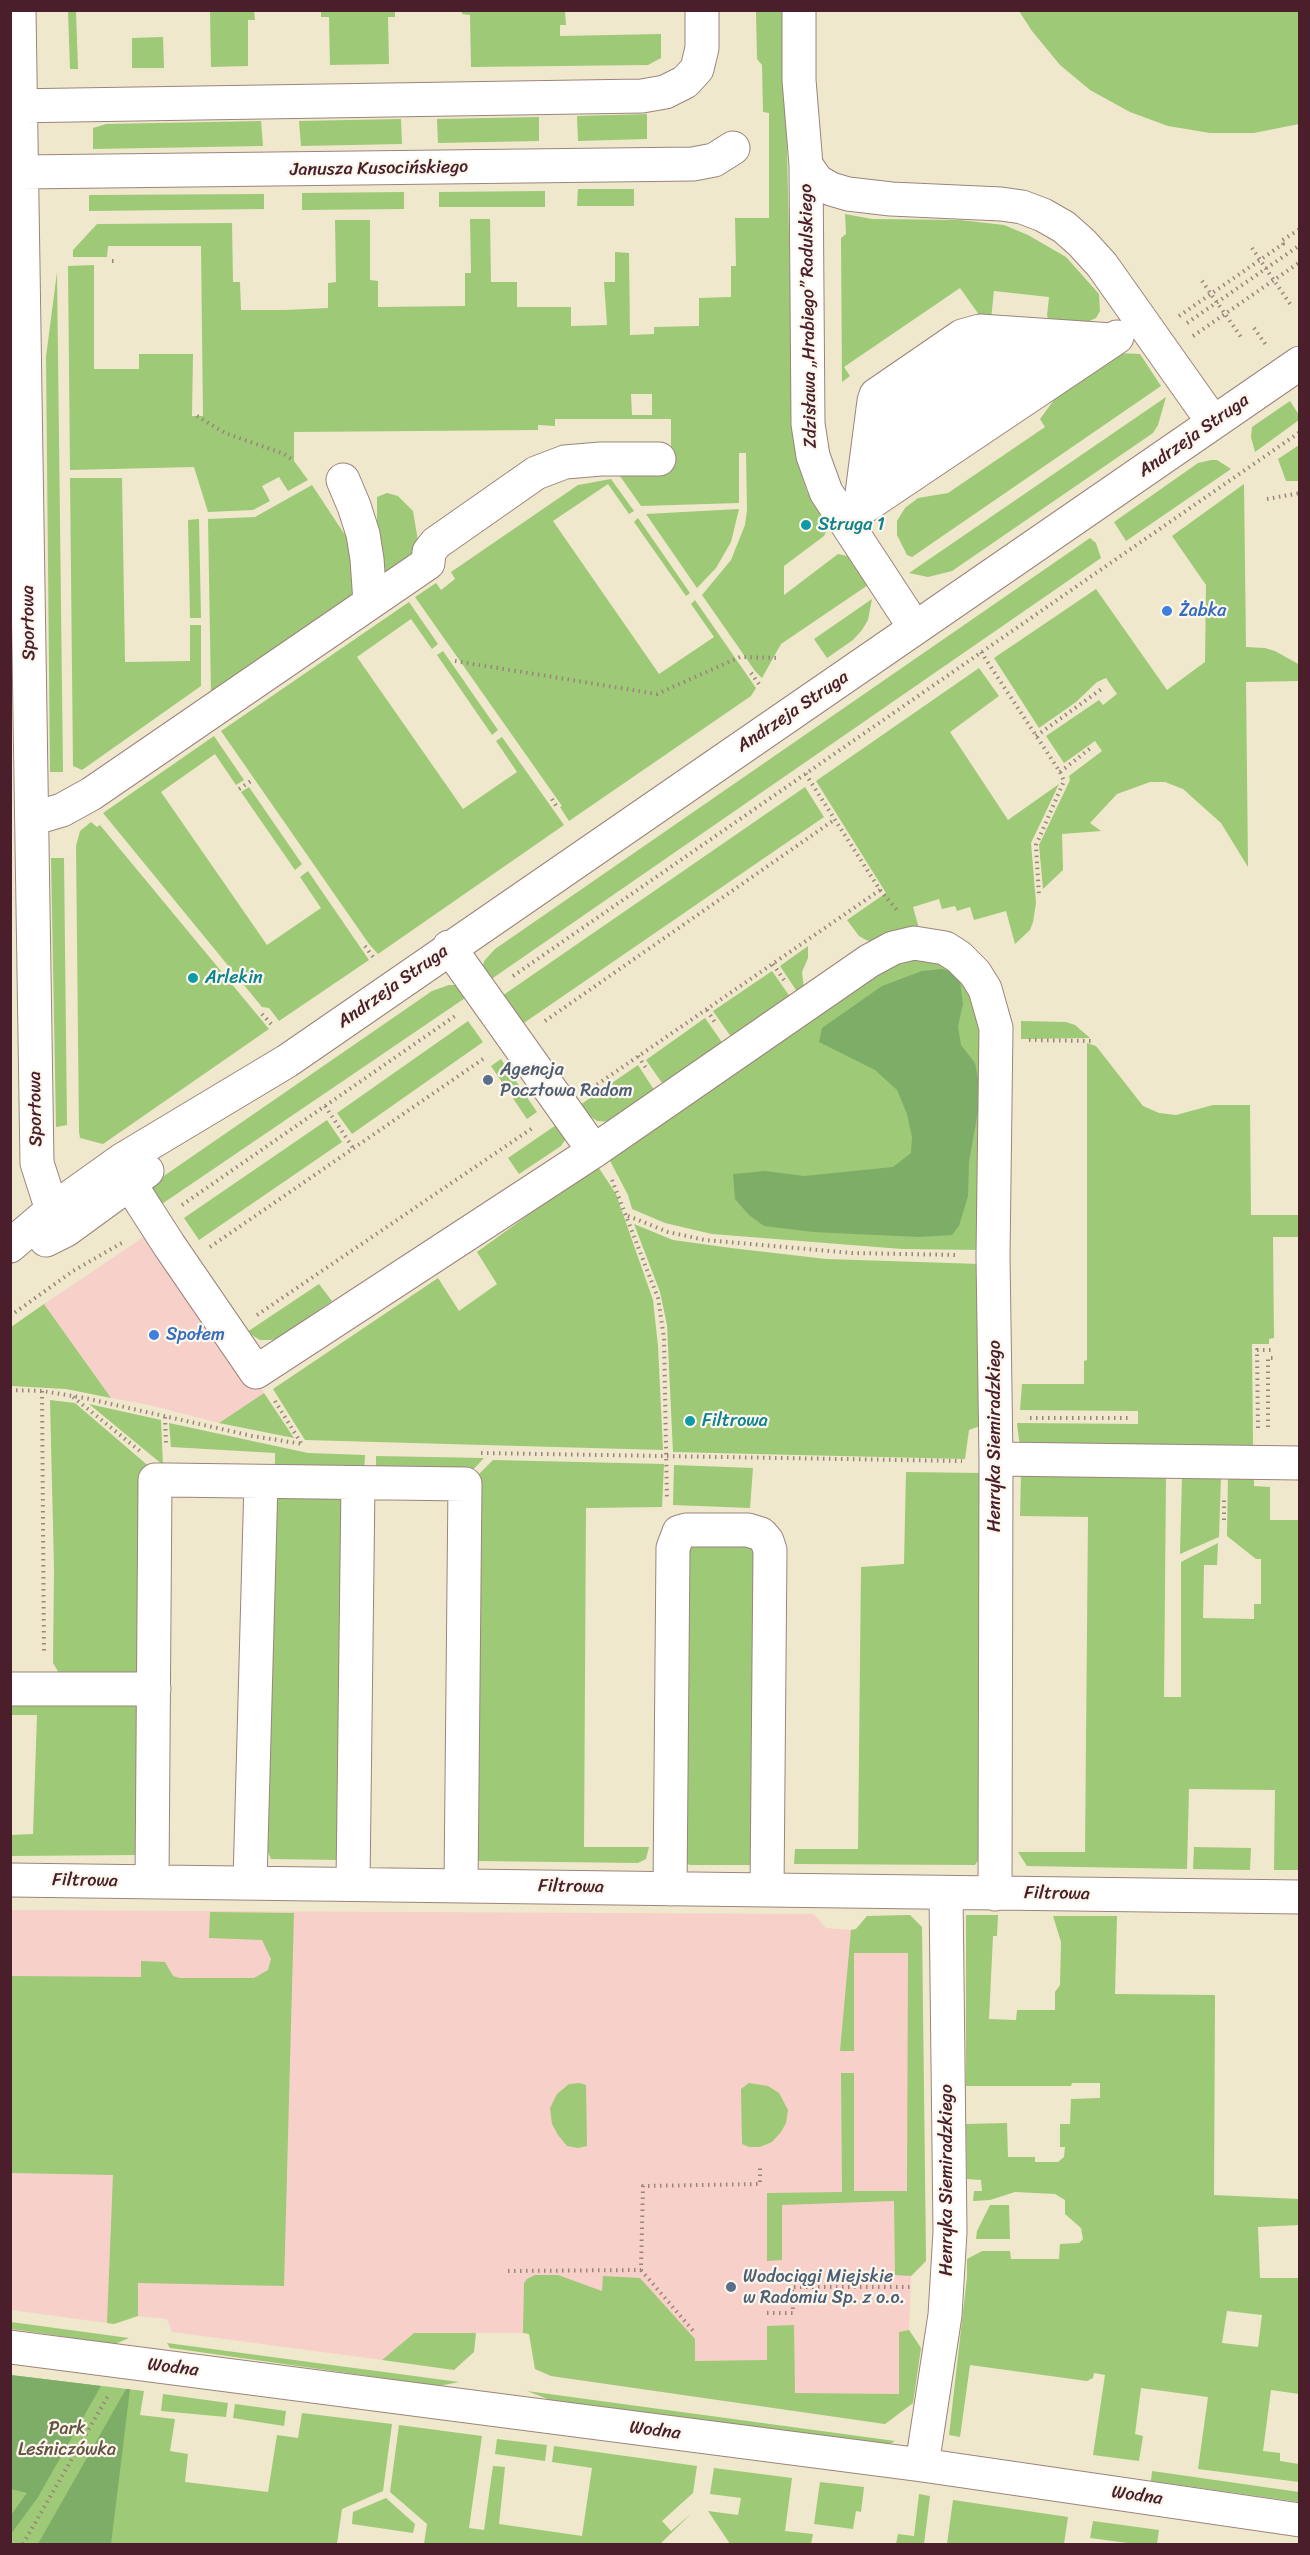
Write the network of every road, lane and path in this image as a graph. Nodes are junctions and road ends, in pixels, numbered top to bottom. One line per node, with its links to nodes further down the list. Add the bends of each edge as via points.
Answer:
1 (19, 10): 4 (street, Sportowa)
2 (702, 10): 4 (street, via 702,48 697,69 685,82 664,92 642,96)
3 (799, 10): 6 (street, Zdzisława „Hrabiego” Radulskiego, via 799,80)
4 (16, 106): 7 (street, Sportowa)
5 (733, 148): 7 (street, Janusza Kusocińskiego, via 714,160 693,164)
6 (806, 165): 20 (street, via 817,181 848,194 1001,204 1043,215 1082,243); 34 (street, Zdzisława „Hrabiego” Radulskiego, via 810,439 826,492)
7 (22, 172): 50 (street, Sportowa)
8 (1299, 229): 11 (path)
9 (1299, 245): 13 (path)
10 (1251, 248): 11 (path)
11 (1260, 260): 13 (path); 16 (path)
12 (1299, 262): 14 (path)
13 (1265, 268): 14 (path); 17 (path)
14 (1274, 280): 18 (path); 19 (path)
15 (1202, 281): 16 (path)
16 (1211, 294): 17 (path); 20 (path)
17 (1216, 302): 19 (path); 20 (path)
18 (1290, 304)
19 (1225, 314): 20 (path); 22 (path)
20 (1159, 335): 23 (street); 26 (street)
21 (1066, 337): 23 (street); 30 (street); 30 (street, via 1016,334 870,432)
22 (1241, 337)
23 (1112, 340): 34 (street)
24 (1299, 363): 26 (street, Andrzeja Struga)
25 (197, 416): 29 (path, via 225,433)
26 (1213, 423): 36 (street, Andrzeja Struga)
27 (1299, 432): 42 (path, via 981,652)
28 (659, 459): 35 (street, via 565,462 536,473 436,543 429,552 428,563)
29 (294, 461)
30 (865, 470): 34 (street)
31 (343, 480): 35 (street, via 363,534)
32 (1299, 493): 33 (path)
33 (1268, 500)
34 (852, 514): 36 (street, Zdzisława „Hrabiego” Radulskiego)
35 (370, 602): 50 (street, via 85,797 62,810)
36 (915, 628): 54 (street, Andrzeja Struga)
37 (780, 658): 38 (path, via 740,657 657,694)
38 (455, 661)
39 (751, 673): 40 (path)
40 (759, 684)
41 (1103, 688): 42 (path)
42 (1036, 736): 44 (path)
43 (1092, 747): 44 (path)
44 (1060, 772): 52 (path, via 1062,788 1035,845)
45 (805, 773): 51 (path)
46 (251, 781): 47 (path)
47 (239, 789)
48 (552, 799): 49 (path)
49 (558, 809)
50 (32, 819): 65 (street, Sportowa, via 37,1163)
51 (834, 820): 58 (path); 60 (path, via 880,890)
52 (1039, 896)
53 (365, 946): 55 (path)
54 (449, 947): 58 (street); 63 (street, Andrzeja Struga)
55 (373, 957)
56 (262, 1014): 57 (path)
57 (273, 1026)
58 (502, 1048): 60 (street); 61 (path)
59 (325, 1106): 61 (path)
60 (562, 1108): 62 (street); 70 (path)
61 (353, 1148): 67 (path)
62 (594, 1151): 64 (path, via 616,1185); 68 (street, Henryka Siemiradzkiego, via 869,961 893,948 914,943 945,948 968,966 980,982 996,1028); 73 (street, Henryka Siemiradzkiego)
63 (124, 1174): 65 (street, Andrzeja Struga); 73 (street)
64 (628, 1215): 68 (path, via 668,1232 705,1240 852,1252); 84 (path, via 658,1298 664,1338)
65 (59, 1220): 66 (street, Andrzeja Struga); 69 (street, Andrzeja Struga)
66 (10, 1246)
67 (210, 1247)
68 (993, 1256): 85 (street, Henryka Siemiradzkiego)
69 (10, 1259)
70 (247, 1322)
71 (1274, 1350): 82 (path, via 1257,1350)
72 (1274, 1358): 82 (path, via 1268,1358)
73 (256, 1372): 80 (path)
74 (10, 1390): 75 (path)
75 (42, 1391): 76 (path); 92 (path)
76 (73, 1396): 77 (path); 88 (path, via 160,1468)
77 (165, 1417): 80 (path); 88 (path)
78 (1024, 1418): 79 (path)
79 (1131, 1418)
80 (302, 1444): 81 (path)
81 (313, 1444)
82 (1264, 1449): 85 (street); 87 (street)
83 (471, 1452): 84 (path)
84 (667, 1457): 86 (path); 91 (path)
85 (996, 1459): 103 (street, Henryka Siemiradzkiego)
86 (956, 1461)
87 (1299, 1463)
88 (168, 1480): 89 (street); 94 (street, via 155,1480)
89 (261, 1482): 90 (street); 97 (street)
90 (358, 1483): 98 (street); 99 (street, via 465,1484)
91 (667, 1507)
92 (45, 1688): 93 (street); 94 (street)
93 (10, 1689)
94 (154, 1689): 96 (street)
95 (10, 1880): 96 (street, Filtrowa)
96 (152, 1881): 97 (street, Filtrowa)
97 (250, 1882): 98 (street, Filtrowa)
98 (353, 1884): 99 (street, Filtrowa)
99 (461, 1885): 100 (street, Filtrowa)
100 (670, 1889): 101 (street, Filtrowa); 101 (street, via 673,1548 679,1532 686,1530 748,1530 761,1534 770,1550)
101 (767, 1890): 102 (street, Filtrowa)
102 (946, 1893): 103 (street, Filtrowa); 113 (street, Henryka Siemiradzkiego, via 950,2232 945,2315)
103 (995, 1894): 104 (street, Filtrowa)
104 (1287, 1897)
105 (760, 2167): 106 (path, via 760,2184 643,2186)
106 (641, 2270): 107 (path); 110 (path)
107 (507, 2271)
108 (920, 2286): 109 (path, via 792,2287 793,2313)
109 (767, 2313)
110 (694, 2333)
111 (10, 2347): 113 (street, Wodna)
112 (110, 2392): 115 (path)
113 (922, 2465): 114 (street, Wodna)
114 (1299, 2520)
115 (22, 2544)

